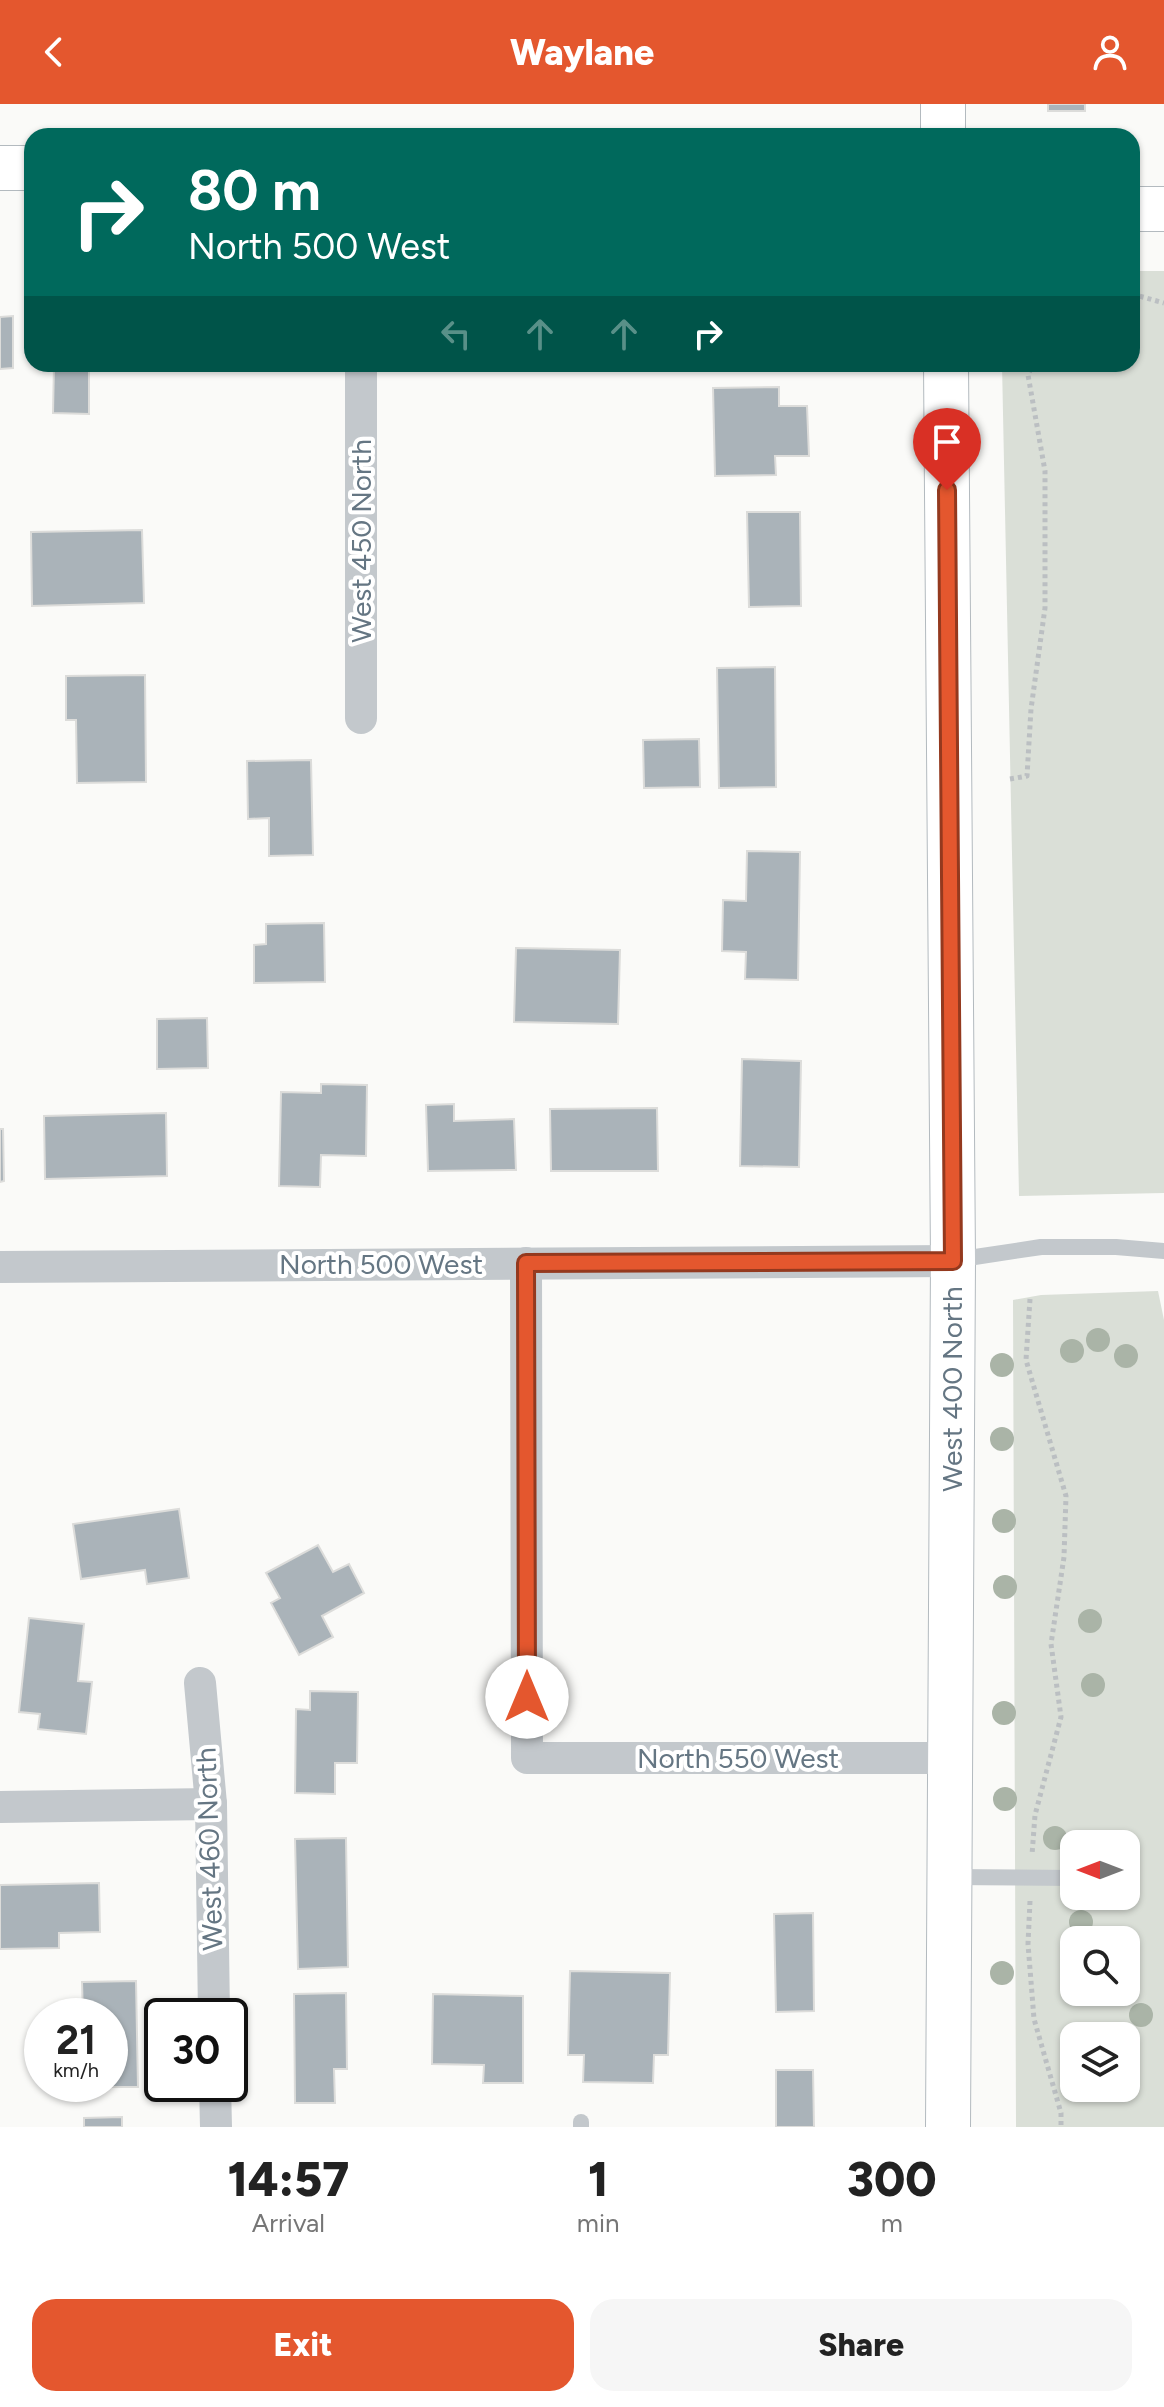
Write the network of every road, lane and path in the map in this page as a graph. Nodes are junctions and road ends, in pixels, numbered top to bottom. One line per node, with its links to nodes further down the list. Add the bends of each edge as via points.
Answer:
1 (943, 104): 2 (main road)
2 (943, 128)
3 (0, 168): 4 (main road)
4 (24, 168)
5 (1140, 209): 6 (main road)
6 (1164, 209)
7 (1140, 296): 8 (path)
8 (1164, 303)
9 (361, 372): 12 (street, West 450 North)
10 (946, 372): 15 (main road, West 400 North)
11 (1029, 372): 13 (path, via 1045,471 1045,608 1027,776)
12 (361, 718)
13 (1010, 779)
14 (1164, 1251): 15 (lane, via 1041,1247)
15 (953, 1261): 16 (street, North 500 West); 20 (main road, West 400 North)
16 (526, 1263): 17 (street, North 500 West); 20 (street, North 550 West, via 527,1758)
17 (0, 1267)
18 (1030, 1299): 23 (path, via 1026,1360 1066,1496 1064,1557 1051,1644 1061,1717 1035,1815)
19 (200, 1683): 21 (street, West 460 North)
20 (949, 1758): 24 (main road, West 400 North)
21 (211, 1804): 22 (street); 27 (street, West 460 North)
22 (0, 1807)
23 (1032, 1860)
24 (948, 1877): 25 (lane); 30 (main road, West 400 North)
25 (1060, 1878)
26 (1030, 1901): 31 (path, via 1034,2019)
27 (214, 1998)
28 (215, 2102): 29 (street)
29 (216, 2127)
30 (948, 2127)
31 (1061, 2127)

